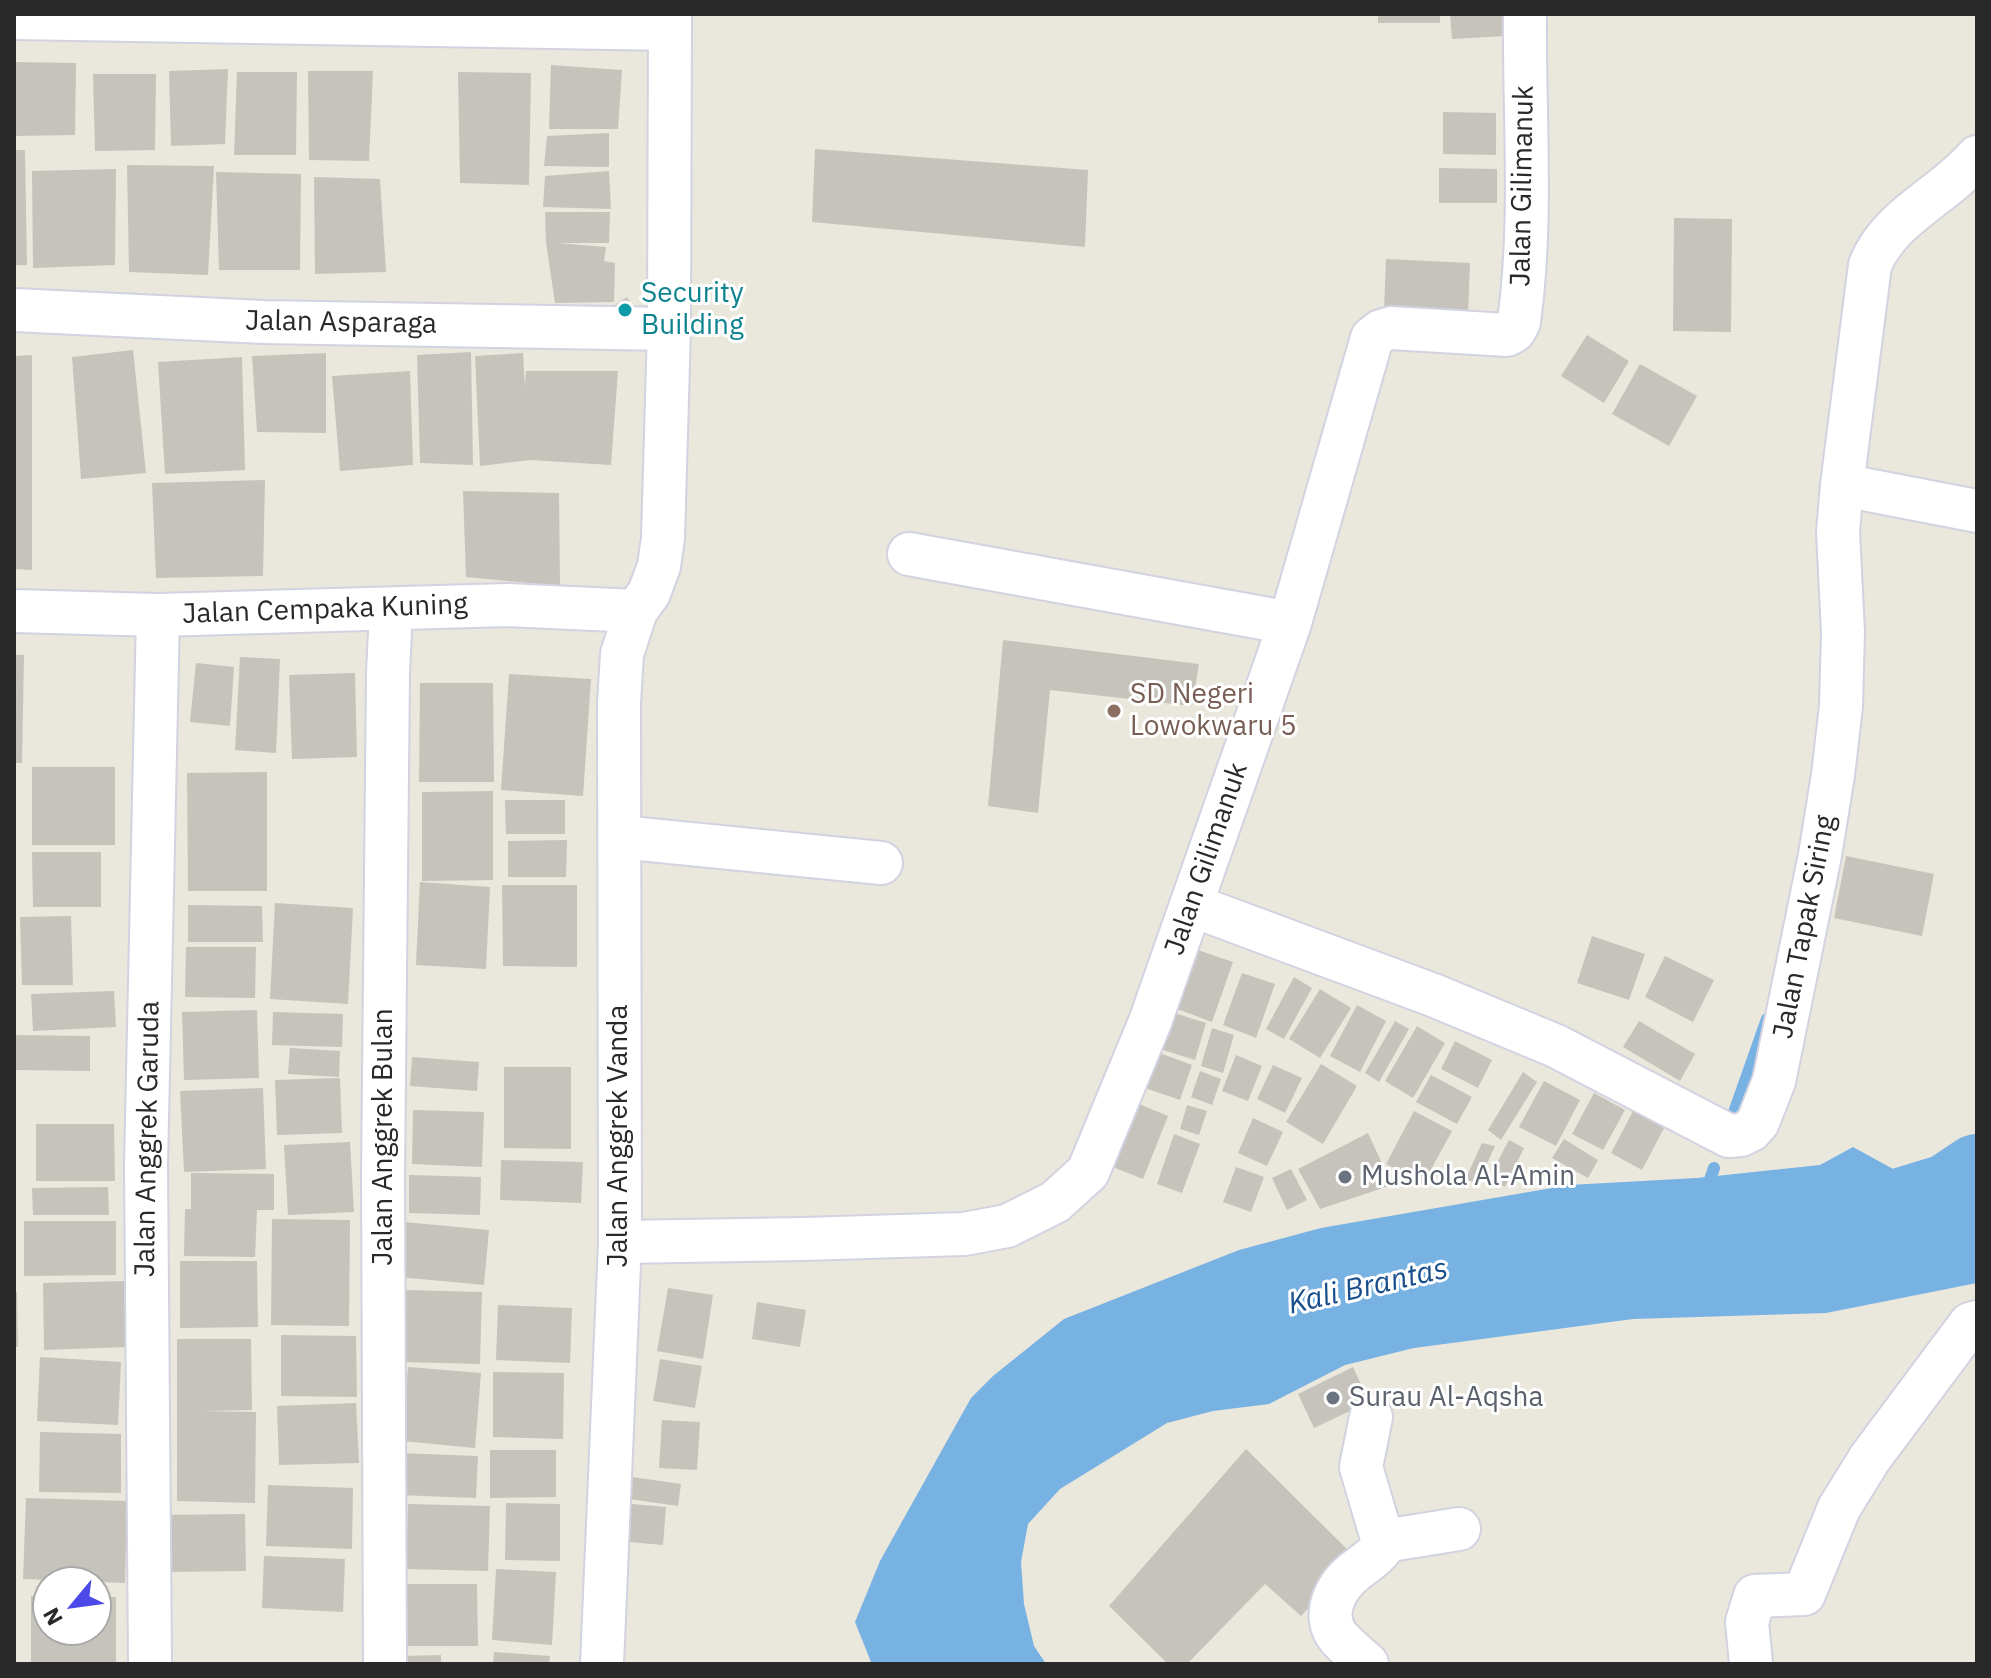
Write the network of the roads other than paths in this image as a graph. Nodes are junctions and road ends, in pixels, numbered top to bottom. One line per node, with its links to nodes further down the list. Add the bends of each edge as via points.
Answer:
1 (1525, 14): 14 (street, Jalan Gilimanuk, via 1528,195 1519,322 1507,335 1391,328 1372,338)
2 (14, 18): 3 (street)
3 (670, 22): 6 (street, Jalan Anggrek Vanda)
4 (1977, 157): 7 (street, Jalan Tapak Siring, via 1907,216 1875,252)
5 (14, 310): 6 (street, Jalan Asparaga, via 263,322)
6 (669, 329): 12 (street, Jalan Anggrek Vanda, via 663,538 659,566)
7 (1842, 485): 8 (street); 17 (street, Jalan Tapak Siring, via 1841,706 1833,775 1777,1067 1751,1130 1729,1136 1556,1046)
8 (1977, 511)
9 (909, 554): 14 (street)
10 (391, 610): 12 (street, Jalan Cempaka Kuning, via 507,605); 13 (street, Jalan Cempaka Kuning); 24 (street, Jalan Anggrek Bulan, via 383,1176)
11 (14, 611): 13 (street, Jalan Cempaka Kuning)
12 (636, 611): 15 (street, Jalan Anggrek Vanda, via 622,654)
13 (158, 615): 23 (street, Jalan Anggrek Garuda, via 146,1165)
14 (1290, 623): 17 (street, Jalan Gilimanuk)
15 (620, 837): 16 (street); 18 (street, Jalan Anggrek Vanda)
16 (881, 863)
17 (1191, 905): 18 (street, Jalan Gilimanuk, via 1088,1172 1055,1202 1007,1226 964,1234)
18 (620, 1242): 25 (street, Jalan Anggrek Vanda)
19 (1977, 1322): 27 (street, via 1970,1324 1870,1458 1839,1508 1804,1594 1755,1596 1747,1622)
20 (1371, 1417): 22 (street, via 1361,1467)
21 (1459, 1529): 22 (street)
22 (1384, 1541): 26 (street, via 1333,1596 1329,1614 1336,1636)
23 (150, 1664)
24 (385, 1664)
25 (602, 1664)
26 (1367, 1664)
27 (1751, 1664)

